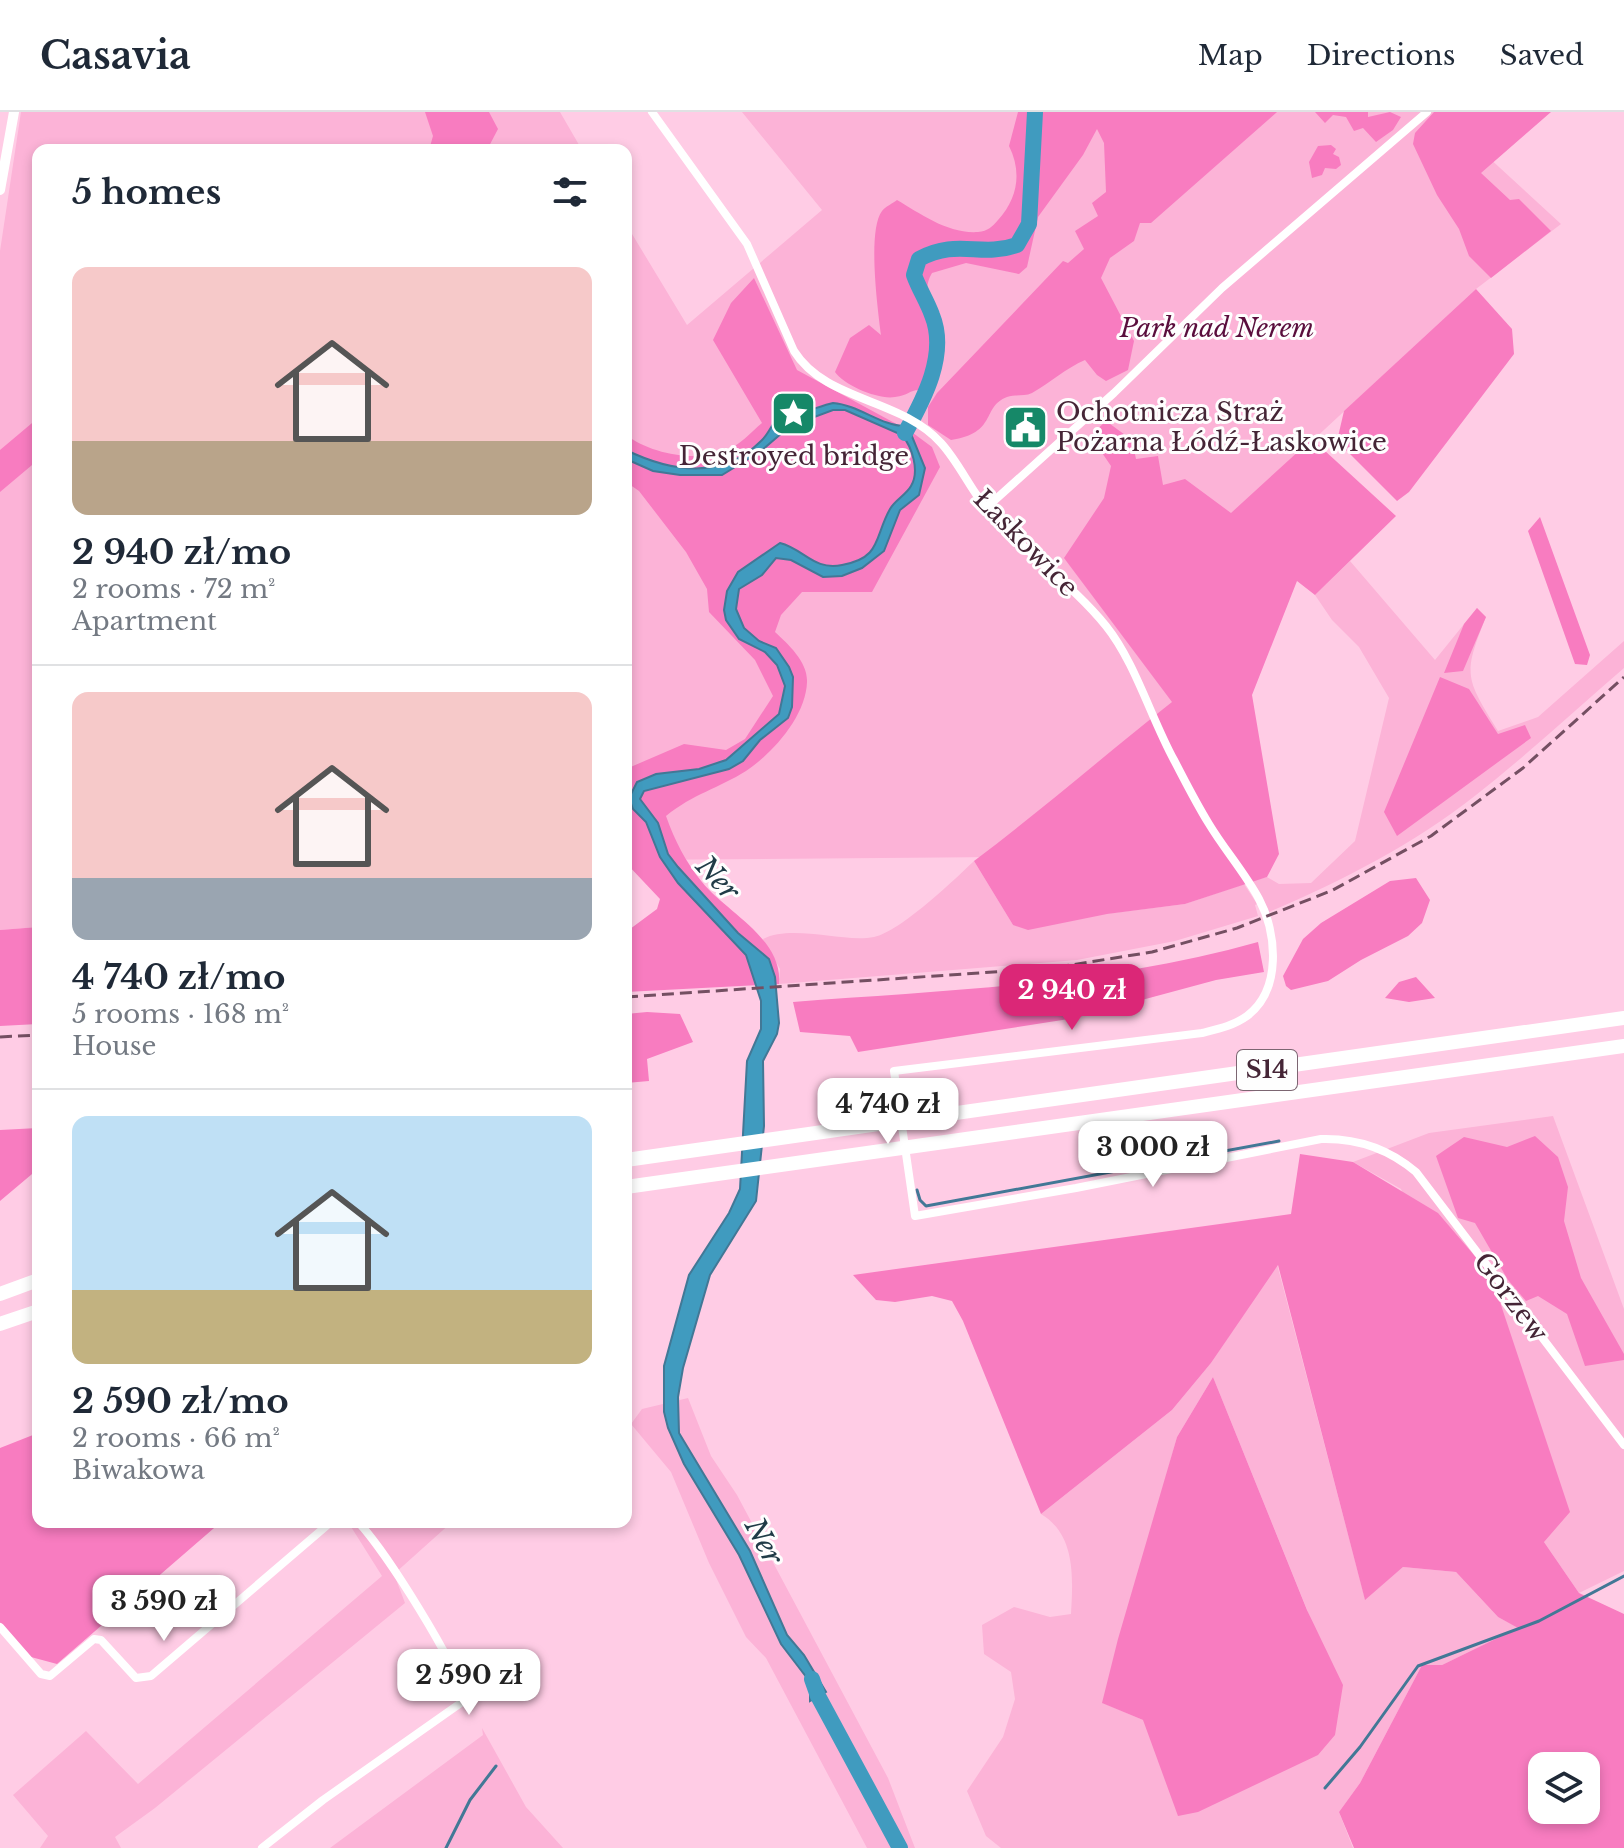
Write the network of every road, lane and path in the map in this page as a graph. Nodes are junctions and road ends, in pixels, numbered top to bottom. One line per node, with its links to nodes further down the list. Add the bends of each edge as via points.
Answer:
1 (14, 112): 4 (street)
2 (652, 112): 5 (street, Łaskowice, via 747,244 803,364 820,378 925,429 948,451)
3 (1427, 112): 5 (street, via 1222,288)
4 (0, 190)
5 (986, 508): 6 (street, Łaskowice, via 1107,627 1209,825 1259,898 1273,948 1272,975)
6 (1258, 1005): 15 (street, Gorzew, via 1229,1026 1202,1033 894,1071 915,1216 1321,1139 1355,1141 1392,1155 1416,1172)
7 (1624, 1018): 9 (highway, S14)
8 (1624, 1046): 10 (highway, S14)
9 (632, 1159)
10 (632, 1186)
11 (32, 1282): 12 (highway)
12 (0, 1294)
13 (32, 1313): 14 (highway)
14 (0, 1324)
15 (1624, 1445)
16 (324, 1528): 18 (street, via 142,1680 94,1639 50,1676 41,1674)
17 (362, 1528): 19 (street, via 429,1628 465,1700)
18 (0, 1627)
19 (262, 1848)

